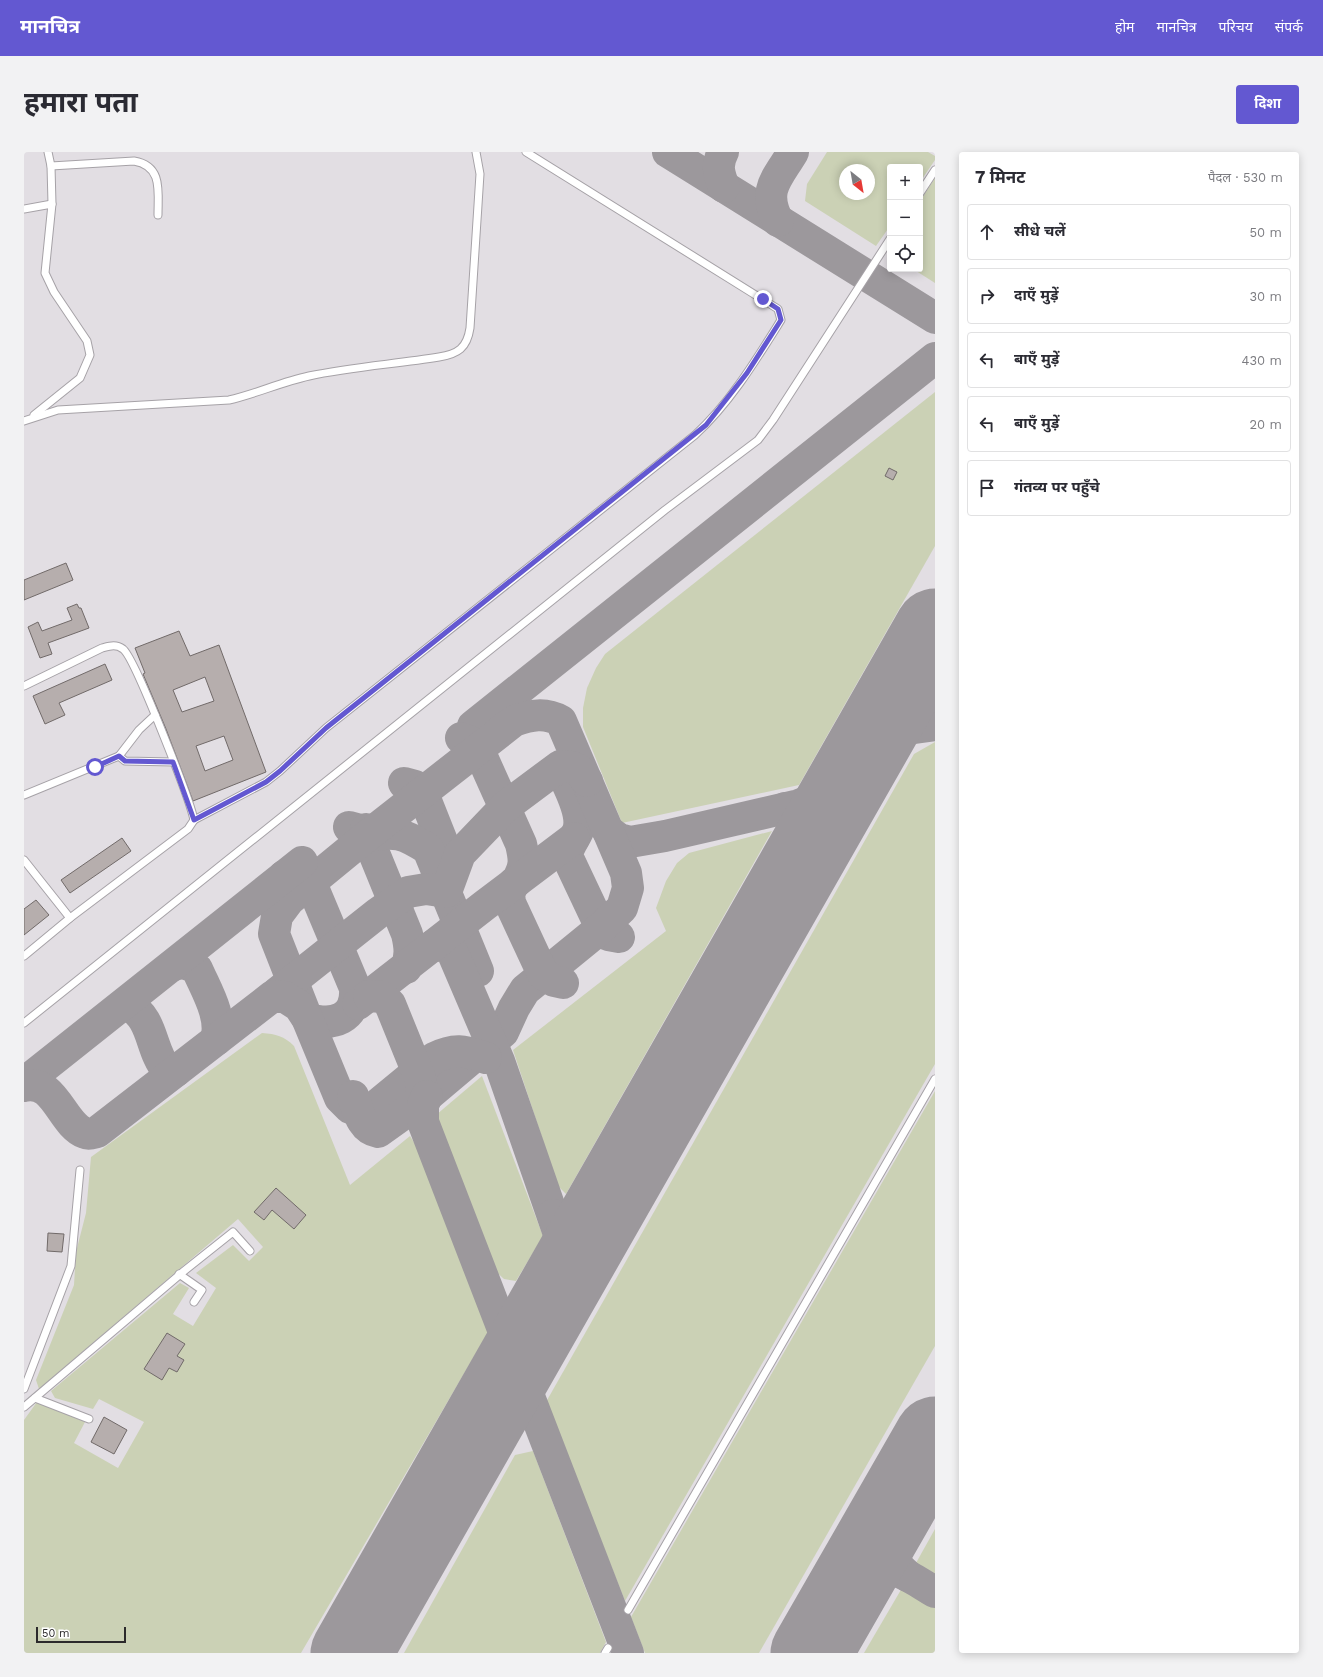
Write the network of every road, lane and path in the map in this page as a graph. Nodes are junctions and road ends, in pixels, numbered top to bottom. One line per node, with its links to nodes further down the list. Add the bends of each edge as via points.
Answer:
1 (48, 152): 4 (lane)
2 (476, 152): 11 (lane, via 480,174 469,337 461,350 453,355 308,376 250,396 229,400 78,408 58,410)
3 (526, 152): 17 (lane, via 778,309 781,320 747,373 706,425 695,435 326,728 266,782)
4 (51, 166): 7 (lane); 9 (lane, via 145,163 155,174 158,186)
5 (935, 170): 6 (lane)
6 (923, 188)
7 (52, 204): 8 (lane); 11 (lane, via 45,273 54,292 87,341 90,355 80,378)
8 (24, 208)
9 (158, 215)
10 (887, 245): 21 (lane, via 758,440 665,510)
11 (28, 419)
12 (24, 686): 13 (lane, via 102,648 118,646 130,658)
13 (155, 715): 14 (lane, via 139,730); 15 (lane)
14 (119, 756): 15 (lane, via 125,761); 16 (lane)
15 (173, 762): 17 (lane)
16 (24, 795)
17 (194, 820): 19 (lane, via 188,829)
18 (24, 860): 19 (lane)
19 (70, 918): 20 (lane)
20 (24, 956)
21 (24, 1023)
22 (935, 1079): 31 (lane)
23 (80, 1170): 27 (lane, via 71,1266)
24 (250, 1250): 25 (lane, via 233,1232)
25 (179, 1274): 26 (lane, via 202,1290); 28 (lane)
26 (194, 1302)
27 (24, 1389)
28 (36, 1398): 29 (lane); 30 (lane)
29 (24, 1407)
30 (89, 1419)
31 (628, 1610)

